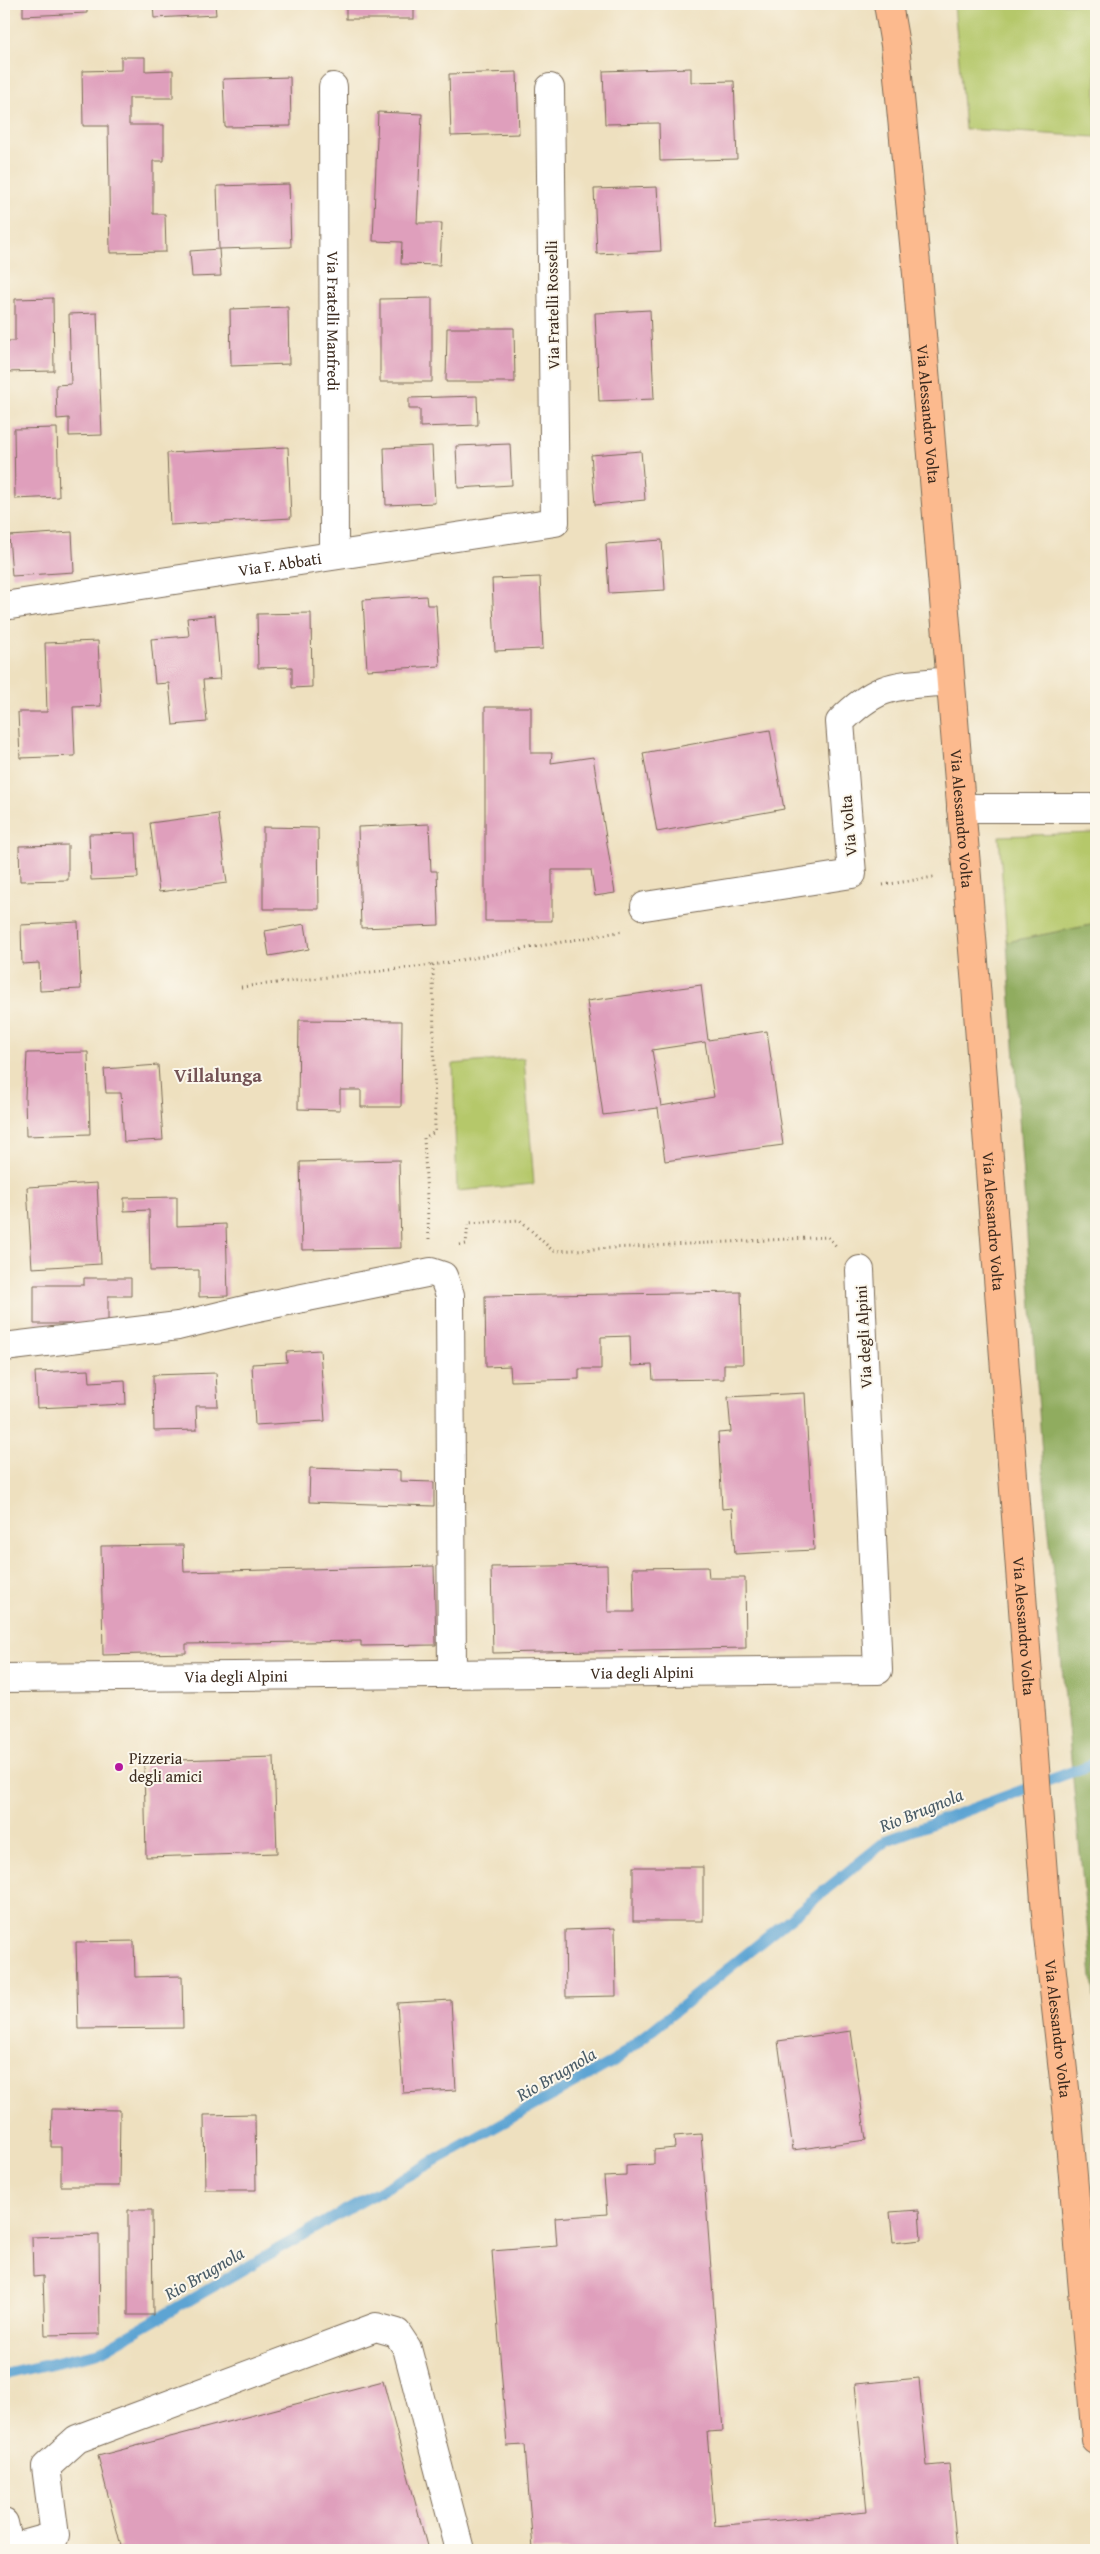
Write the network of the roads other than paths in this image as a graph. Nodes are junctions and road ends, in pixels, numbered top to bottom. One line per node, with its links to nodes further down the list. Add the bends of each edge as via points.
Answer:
1 (888, 4): 7 (main road, Via Alessandro Volta, via 895,45 917,274)
2 (333, 87): 5 (street, Via Fratelli Manfredi)
3 (550, 88): 4 (street, Via Fratelli Rosselli)
4 (555, 522): 5 (street, Via F. Abbati)
5 (334, 555): 6 (street, Via F. Abbati)
6 (4, 606)
7 (950, 681): 8 (main road, Via Alessandro Volta); 10 (street, Via Volta, via 885,688 858,703 840,722 852,874)
8 (961, 808): 9 (street); 15 (main road, Via Alessandro Volta, via 1043,1880 1067,2107)
9 (1096, 808)
10 (645, 906)
11 (860, 1270): 13 (street, Via degli Alpini, via 878,1670)
12 (4, 1347): 13 (street, via 178,1326 430,1262 443,1276 450,1295)
13 (452, 1674): 14 (street, Via degli Alpini)
14 (4, 1678)
15 (1096, 2440)
16 (7, 2543): 17 (street, via 55,2536 46,2467 77,2439 376,2328 397,2333 407,2348)
17 (460, 2550)

